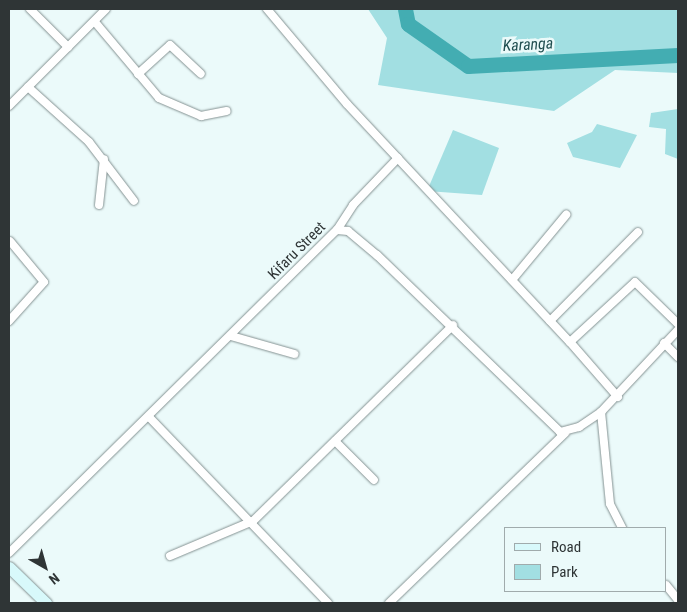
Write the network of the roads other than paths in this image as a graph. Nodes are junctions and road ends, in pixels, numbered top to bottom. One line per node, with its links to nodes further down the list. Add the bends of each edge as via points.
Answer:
1 (30, 9): 5 (street)
2 (106, 9): 4 (street)
3 (267, 9): 11 (street)
4 (95, 22): 5 (street); 6 (street)
5 (68, 47): 8 (street)
6 (138, 74): 7 (street, via 170,45); 10 (street, via 173,106 212,117)
7 (202, 74)
8 (28, 87): 9 (street); 12 (street)
9 (9, 106)
10 (227, 111)
11 (398, 158): 16 (street, via 353,205); 19 (street)
12 (104, 160): 13 (street); 14 (street)
13 (134, 201)
14 (99, 205)
15 (566, 215): 19 (street)
16 (337, 230): 23 (street, Kifaru Street, via 356,236); 25 (street, Kifaru Street)
17 (638, 232): 21 (street)
18 (10, 241): 20 (street, via 44,282)
19 (512, 280): 21 (street)
20 (9, 321)
21 (550, 321): 26 (street)
22 (678, 324): 26 (street, via 635,282)
23 (453, 325): 33 (street, Kifaru Street, via 554,428); 34 (street)
24 (678, 330): 27 (street)
25 (231, 336): 28 (street); 32 (street, Kifaru Street)
26 (570, 342): 30 (street)
27 (664, 343): 29 (street); 30 (street)
28 (294, 354)
29 (678, 357)
30 (618, 397): 31 (street)
31 (600, 412): 33 (street); 37 (street, via 610,504)
32 (150, 418): 36 (street); 38 (street, Kifaru Street)
33 (565, 433): 45 (street)
34 (335, 441): 35 (street); 36 (street)
35 (374, 480)
36 (253, 521): 39 (street); 44 (street)
37 (622, 527)
38 (9, 553)
39 (170, 556)
40 (9, 567): 43 (main road)
41 (667, 585): 42 (street)
42 (678, 600)
43 (46, 603)
44 (328, 603)
45 (388, 603)

